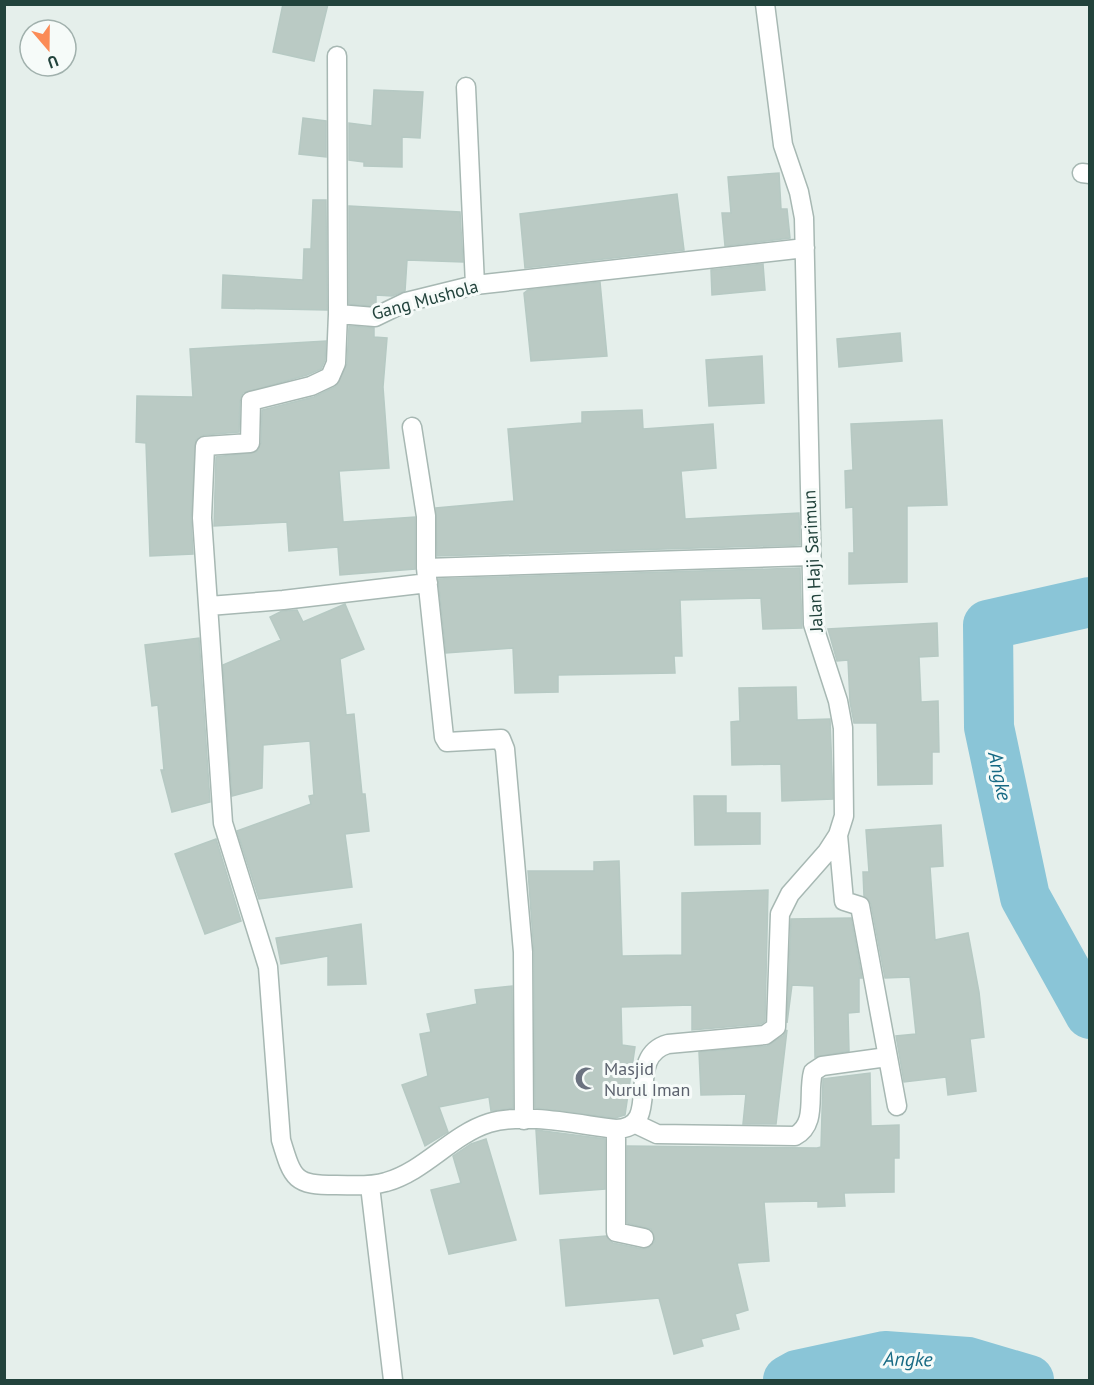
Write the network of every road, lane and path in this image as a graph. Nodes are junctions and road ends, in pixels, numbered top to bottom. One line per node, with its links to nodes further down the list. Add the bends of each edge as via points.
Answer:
1 (771, 9): 4 (street, Jalan Haji Sarimun, via 779,125 801,205)
2 (337, 56): 6 (street)
3 (466, 87): 5 (street)
4 (805, 248): 5 (street, Gang Mushola); 8 (street, Jalan Haji Sarimun)
5 (475, 285): 6 (street, Gang Mushola, via 406,302 375,317)
6 (338, 314): 10 (street, via 336,363 330,377 311,386 251,401 250,443 205,446 202,518)
7 (412, 427): 9 (street, via 426,516)
8 (810, 556): 9 (street); 11 (street, Jalan Haji Sarimun, via 813,624 843,728 844,816)
9 (427, 575): 10 (street, via 283,600); 14 (street, via 445,740 501,740 506,749 523,952)
10 (208, 606): 17 (street, via 223,823 268,967 281,1140 297,1178 309,1185)
11 (838, 835): 12 (street, via 844,901 860,906); 15 (street, Jalan Haji Sarimun, via 790,894 780,914 774,1031 655,1049 646,1062)
12 (886, 1057): 13 (street); 15 (street, via 822,1066 813,1072 809,1123 795,1136 657,1134)
13 (897, 1106)
14 (525, 1120): 16 (street); 17 (street, via 491,1122 467,1132 406,1174)
15 (636, 1124): 16 (street)
16 (616, 1129): 18 (street, via 616,1232)
17 (370, 1186): 19 (street)
18 (644, 1238)
19 (393, 1380)

